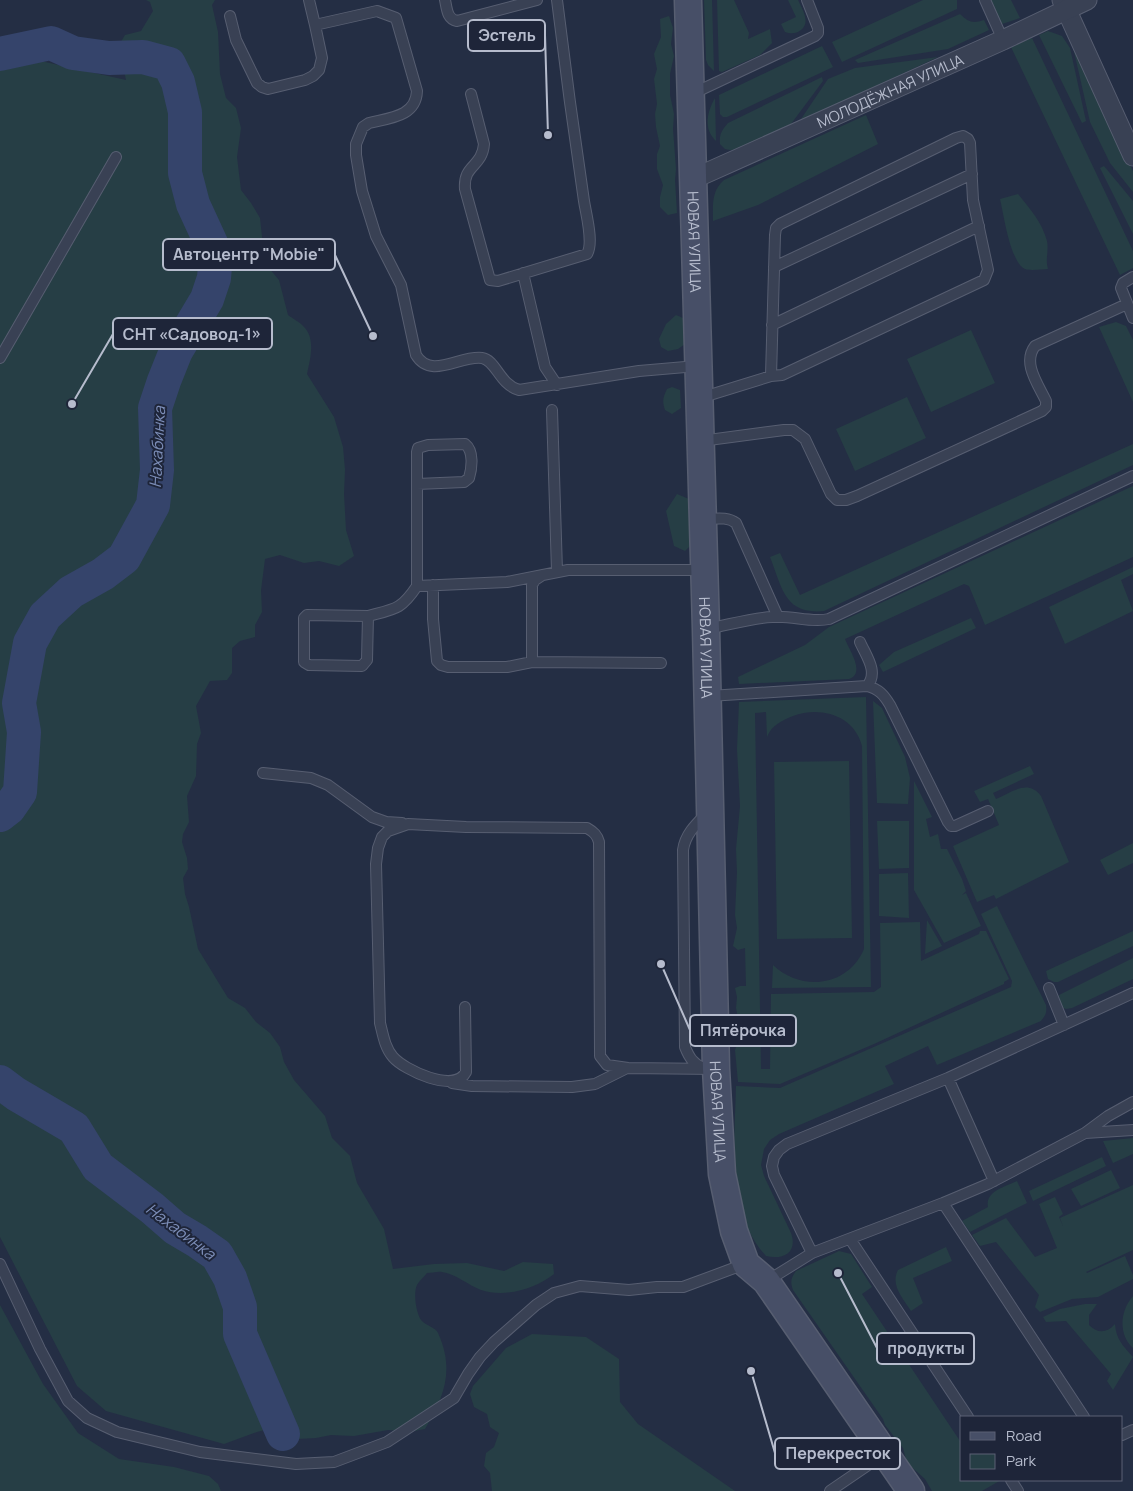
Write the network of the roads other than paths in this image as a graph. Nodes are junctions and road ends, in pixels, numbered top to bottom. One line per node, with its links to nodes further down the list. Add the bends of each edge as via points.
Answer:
1 (309, 0): 12 (lane)
2 (445, 0): 9 (lane, via 449,15 457,21)
3 (537, 0): 9 (lane)
4 (557, 0): 22 (lane, via 590,250 587,254)
5 (688, 0): 15 (street, НОВАЯ УЛИЦА)
6 (807, 0): 15 (lane, via 818,28 815,36)
7 (985, 0): 13 (lane)
8 (1086, 0): 10 (street, МОЛОДЁЖНАЯ УЛИЦА)
9 (500, 5)
10 (1064, 5): 13 (street, МОЛОДЁЖНАЯ УЛИЦА); 16 (street)
11 (230, 16): 12 (lane, via 236,40 257,83 268,89 304,80 319,70 322,58)
12 (315, 25): 30 (lane, via 377,11 396,18 417,100 407,112 364,127 356,144 356,155 362,190 376,236 401,285 419,360 433,367 484,358 512,388 529,390)
13 (1004, 40): 19 (street, МОЛОДЁЖНАЯ УЛИЦА)
14 (471, 94): 22 (lane, via 484,144 479,161 466,173 464,190 488,275 493,281)
15 (691, 95): 19 (street, НОВАЯ УЛИЦА)
16 (1133, 156)
17 (116, 157): 27 (lane)
18 (972, 174): 20 (lane); 21 (lane); 21 (lane, via 970,143 963,136 956,138 780,224 775,235)
19 (693, 179): 28 (street, НОВАЯ УЛИЦА)
20 (979, 226): 26 (lane); 29 (lane, via 988,270 984,280 782,375)
21 (774, 267): 26 (lane)
22 (524, 273): 30 (lane, via 545,367)
23 (1133, 277): 24 (lane, via 1121,288)
24 (1127, 304): 25 (lane); 33 (lane, via 1031,351 1030,365 1046,401 1042,412 846,500 837,500 831,494 805,439 794,430)
25 (1133, 318)
26 (772, 325): 29 (lane)
27 (0, 358)
28 (698, 366): 30 (lane, via 639,371); 31 (street, НОВАЯ УЛИЦА)
29 (770, 376): 31 (lane)
30 (557, 385)
31 (699, 398): 33 (street, НОВАЯ УЛИЦА)
32 (552, 410): 38 (lane)
33 (702, 441): 36 (street, НОВАЯ УЛИЦА)
34 (1133, 476): 43 (lane, via 830,620 818,622)
35 (417, 484): 35 (lane, via 418,448 465,444 469,447 470,478 464,482); 41 (lane)
36 (702, 519): 37 (street, НОВАЯ УЛИЦА); 43 (lane, via 723,518 736,523)
37 (704, 570): 38 (lane); 44 (street, НОВАЯ УЛИЦА)
38 (557, 572): 39 (lane)
39 (544, 574): 40 (lane, via 507,582); 46 (lane, via 532,585)
40 (434, 585): 41 (lane); 46 (lane, via 432,620 437,661 442,665 507,667)
41 (417, 586): 42 (lane, via 398,608)
42 (368, 616): 42 (lane, via 367,660 362,666 309,665 304,662 304,618 307,615)
43 (778, 617): 44 (lane)
44 (706, 629): 49 (street, НОВАЯ УЛИЦА)
45 (860, 642): 48 (lane, via 872,668 872,680)
46 (532, 662): 47 (lane)
47 (661, 663)
48 (867, 686): 49 (lane); 51 (lane, via 876,688 890,705 951,826)
49 (708, 696): 58 (street, НОВАЯ УЛИЦА)
50 (263, 773): 52 (lane, via 311,778 328,785 372,817)
51 (988, 811)
52 (408, 824): 57 (lane, via 587,828 598,836 600,1056 607,1065); 60 (lane, via 388,831 378,848 380,1023 393,1057 432,1079)
53 (1049, 988): 56 (lane)
54 (1133, 993): 56 (lane)
55 (465, 1007): 60 (lane, via 466,1072 464,1077)
56 (1064, 1025): 59 (lane)
57 (628, 1068): 58 (lane); 60 (lane, via 595,1084 572,1088 472,1086)
58 (710, 1069): 69 (street, НОВАЯ УЛИЦА, via 722,1174 734,1231)
59 (948, 1078): 64 (lane); 67 (lane, via 804,1136 779,1150 772,1166 774,1175)
60 (452, 1082)
61 (1133, 1102): 63 (lane)
62 (1133, 1130): 63 (lane)
63 (1084, 1133): 64 (lane)
64 (994, 1181): 65 (lane)
65 (943, 1203): 66 (lane); 72 (lane)
66 (850, 1239): 67 (lane); 71 (lane)
67 (812, 1253): 70 (lane)
68 (0, 1264): 69 (lane, via 68,1401 87,1418 117,1432 200,1452 296,1464 334,1462 387,1442 410,1428 454,1398 490,1346 554,1293 580,1286 629,1290 683,1287)
69 (746, 1264): 70 (street, НОВАЯ УЛИЦА)
70 (766, 1281): 73 (street, НОВАЯ УЛИЦА)
71 (967, 1416)
72 (1083, 1416)
73 (887, 1456): 74 (lane); 75 (street, НОВАЯ УЛИЦА)
74 (830, 1491)
75 (911, 1491)

